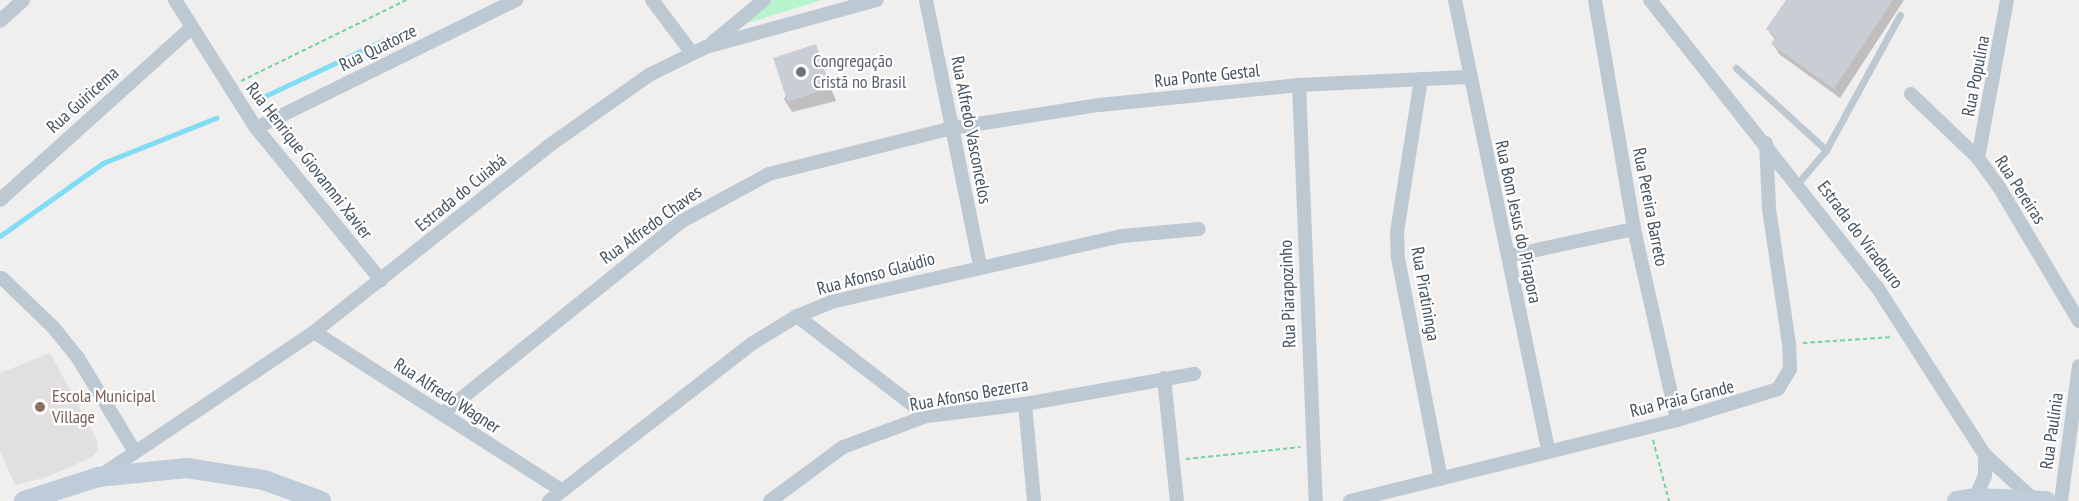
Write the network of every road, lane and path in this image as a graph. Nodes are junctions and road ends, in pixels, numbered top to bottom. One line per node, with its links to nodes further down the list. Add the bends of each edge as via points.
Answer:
1 (23, 0): 15 (street)
2 (175, 0): 16 (street, Rua Henrique Giovannni Xavier)
3 (406, 0): 23 (path)
4 (516, 0): 25 (street, Rua Quatorze)
5 (652, 0): 18 (street)
6 (764, 0): 17 (street)
7 (877, 0): 13 (street, Estrada do Cuiabá)
8 (926, 0): 26 (street, Rua Alfredo Vasconcelos)
9 (1455, 0): 20 (street, Rua Bom Jesus do Pirapora)
10 (1595, 0): 33 (street, Rua Pereira Barreto)
11 (1650, 0): 27 (street, Estrada do Viradouro)
12 (2007, 0): 29 (street, Rua Populina)
13 (835, 4): 17 (street, Estrada do Cuiabá)
14 (1900, 15): 28 (lane)
15 (0, 21)
16 (190, 29): 23 (street, Rua Henrique Giovannni Xavier); 31 (street, Rua Guiricema)
17 (706, 47): 18 (street, Estrada do Cuiabá)
18 (692, 53): 37 (street, Estrada do Cuiabá, via 609,100)
19 (1736, 68): 28 (lane)
20 (1468, 77): 21 (street, Rua Ponte Gestal); 34 (street, Rua Bom Jesus do Pirapora)
21 (1421, 79): 22 (street, Rua Ponte Gestal); 57 (street, Rua Piratininga, via 1397,241)
22 (1299, 85): 26 (street, Rua Ponte Gestal, via 1099,105); 51 (street, Rua Piarapozinho)
23 (228, 87): 25 (street, Rua Henrique Giovannni Xavier)
24 (1911, 94): 29 (street, Rua Pereiras)
25 (256, 128): 37 (street, Rua Henrique Giovannni Xavier)
26 (952, 128): 35 (street, Rua Alfredo Vasconcelos); 47 (street, Rua Alfredo Chaves, via 769,174 714,201 604,281)
27 (1766, 143): 30 (street, Estrada do Viradouro); 42 (street, Rua Praia Grande, via 1769,208)
28 (1826, 150): 30 (lane)
29 (1978, 158): 39 (street, Rua Pereiras)
30 (1798, 183): 41 (street, Estrada do Viradouro)
31 (0, 200)
32 (1199, 229): 35 (street, Rua Afonso Glaúdio, via 1122,236)
33 (1634, 230): 34 (street); 49 (street, Rua Pereira Barreto)
34 (1508, 255): 53 (street, Rua Bom Jesus do Pirapora)
35 (980, 266): 38 (street, Rua Afonso Glaúdio, via 873,290)
36 (2, 279): 52 (street, via 53,327 78,358)
37 (381, 280): 40 (street, Estrada do Cuiabá)
38 (797, 316): 48 (street); 58 (street, Rua Afonso Glaúdio, via 753,343)
39 (2079, 321)
40 (314, 332): 47 (street, Rua Alfredo Wagner); 52 (street, Estrada do Cuiabá)
41 (1911, 336): 42 (path, via 1851,343); 54 (street, Estrada do Viradouro)
42 (1789, 344): 49 (street, Rua Praia Grande, via 1790,369 1779,389)
43 (2079, 366): 70 (street, Rua Paulínia)
44 (1194, 374): 45 (street, Rua Afonso Bezerra)
45 (1164, 378): 46 (street, Rua Afonso Bezerra); 55 (street)
46 (1025, 404): 48 (street, Rua Afonso Bezerra); 65 (street)
47 (442, 414): 58 (street, Rua Alfredo Wagner)
48 (927, 416): 64 (street, Rua Afonso Bezerra, via 843,447)
49 (1677, 420): 50 (street, Rua Praia Grande)
50 (1649, 426): 53 (street, Rua Praia Grande); 69 (path)
51 (1312, 446): 55 (path); 67 (street, Rua Piarapozinho)
52 (134, 450): 56 (street, Estrada do Cuiabá)
53 (1548, 451): 57 (street, Rua Praia Grande)
54 (1985, 455): 59 (street, via 1984,476); 60 (street, Estrada do Viradouro)
55 (1173, 461): 66 (street)
56 (98, 477): 61 (street); 62 (street, via 187,468 214,470 264,480)
57 (1441, 479): 68 (street, Rua Praia Grande)
58 (561, 490): 63 (street, Rua Afonso Glaúdio)
59 (1966, 499): 60 (street)
60 (2039, 499)
61 (24, 501)
62 (321, 501)
63 (549, 501)
64 (770, 501)
65 (1034, 501)
66 (1177, 501)
67 (1316, 501)
68 (1350, 501)
69 (1670, 501)
70 (2061, 501)

